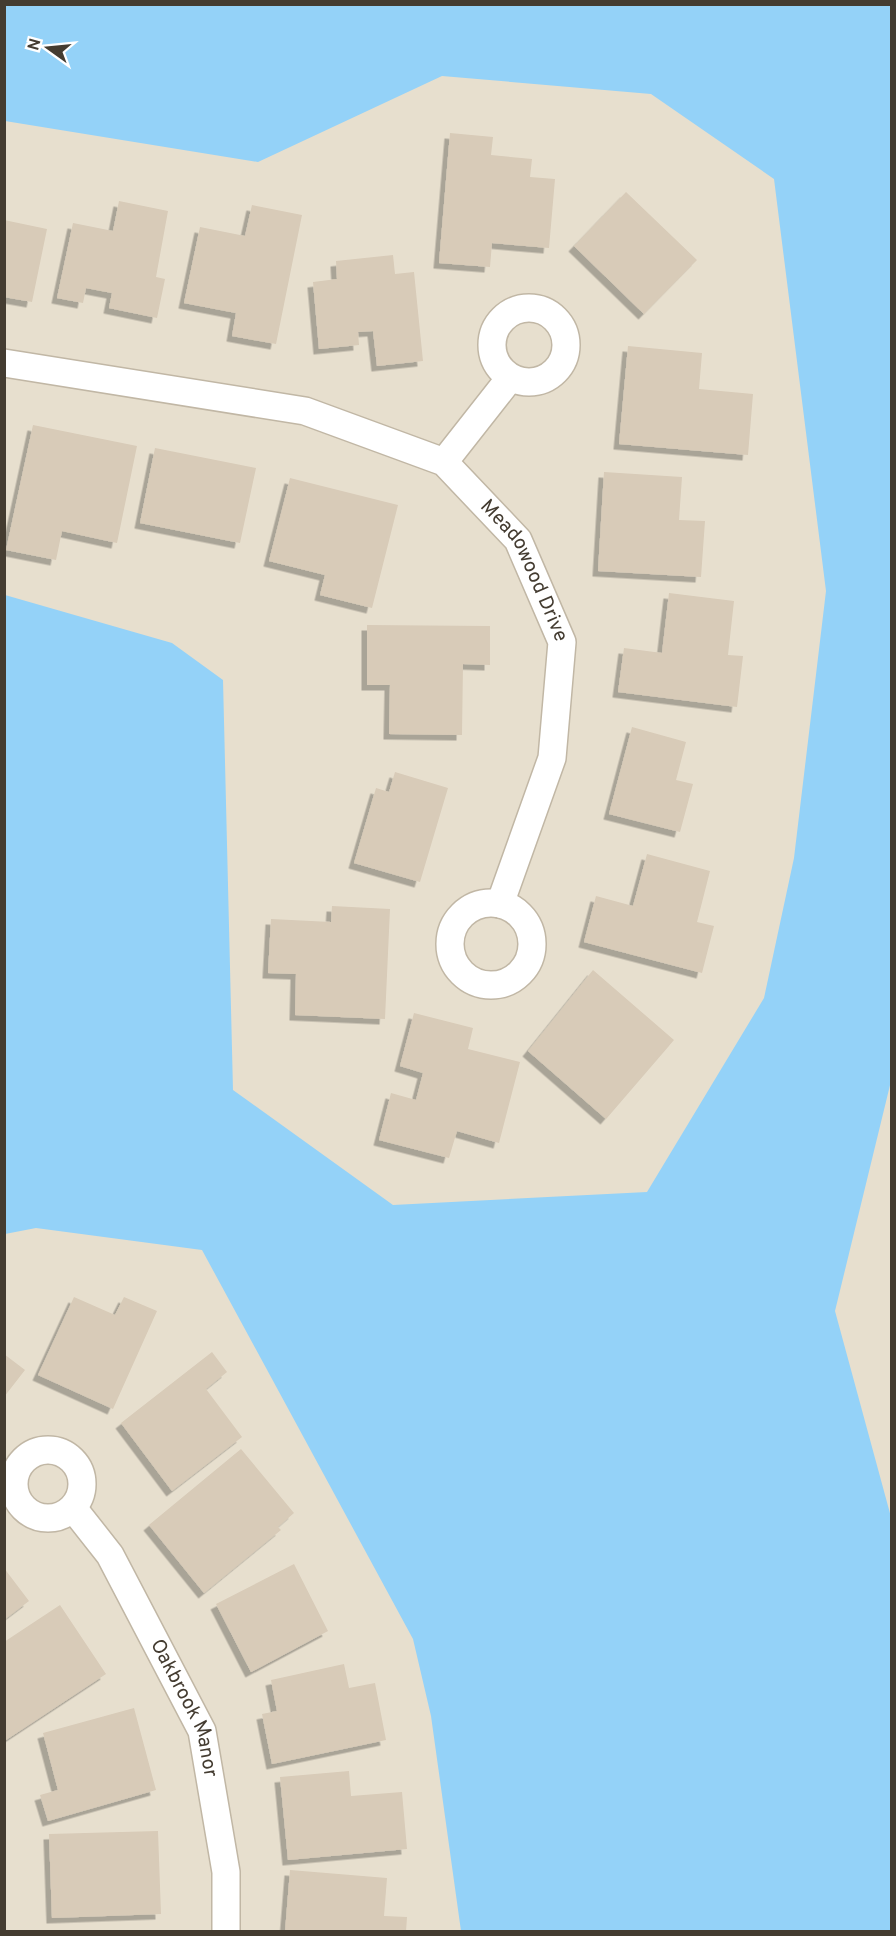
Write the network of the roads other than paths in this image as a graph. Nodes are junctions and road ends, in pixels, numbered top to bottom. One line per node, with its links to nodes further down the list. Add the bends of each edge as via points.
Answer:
1 (4, 363): 3 (street, Meadowood Drive, via 305,411)
2 (510, 378): 3 (street)
3 (444, 462): 4 (street, Meadowood Drive, via 518,540 562,642 552,758)
4 (500, 904)
5 (73, 1508): 6 (street, Oakbrook Manor, via 110,1555 202,1731 226,1872)
6 (226, 1932)

